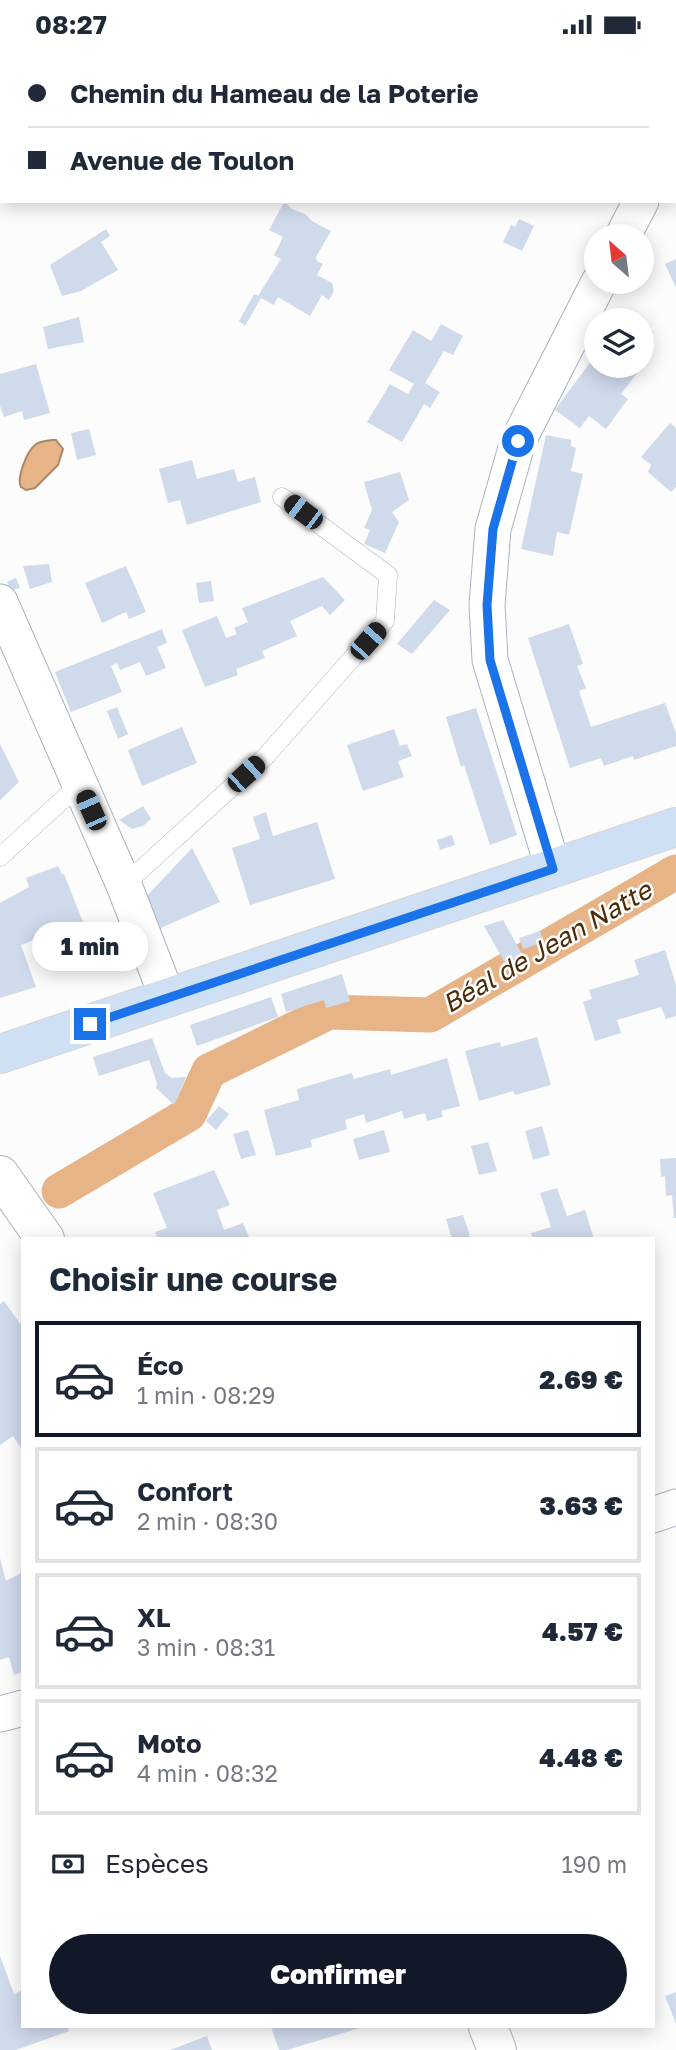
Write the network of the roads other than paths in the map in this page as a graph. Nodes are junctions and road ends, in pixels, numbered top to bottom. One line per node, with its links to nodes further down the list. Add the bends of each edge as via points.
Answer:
1 (640, 203): 2 (street)
2 (629, 224)
3 (592, 294): 9 (street, via 518,441 493,529 487,605 490,660)
4 (282, 496): 10 (lane, via 388,575 385,621 266,755)
5 (0, 603): 6 (street)
6 (80, 784): 8 (lane); 10 (street)
7 (676, 827): 9 (main road)
8 (0, 857)
9 (553, 869): 11 (main road)
10 (124, 885): 11 (street)
11 (169, 999): 12 (main road)
12 (0, 1053)
13 (0, 1175): 14 (street)
14 (44, 1237)
15 (676, 1507): 16 (street)
16 (655, 1514)
17 (21, 1709): 18 (street)
18 (0, 1714)
19 (488, 2028): 20 (street)
20 (497, 2050)

